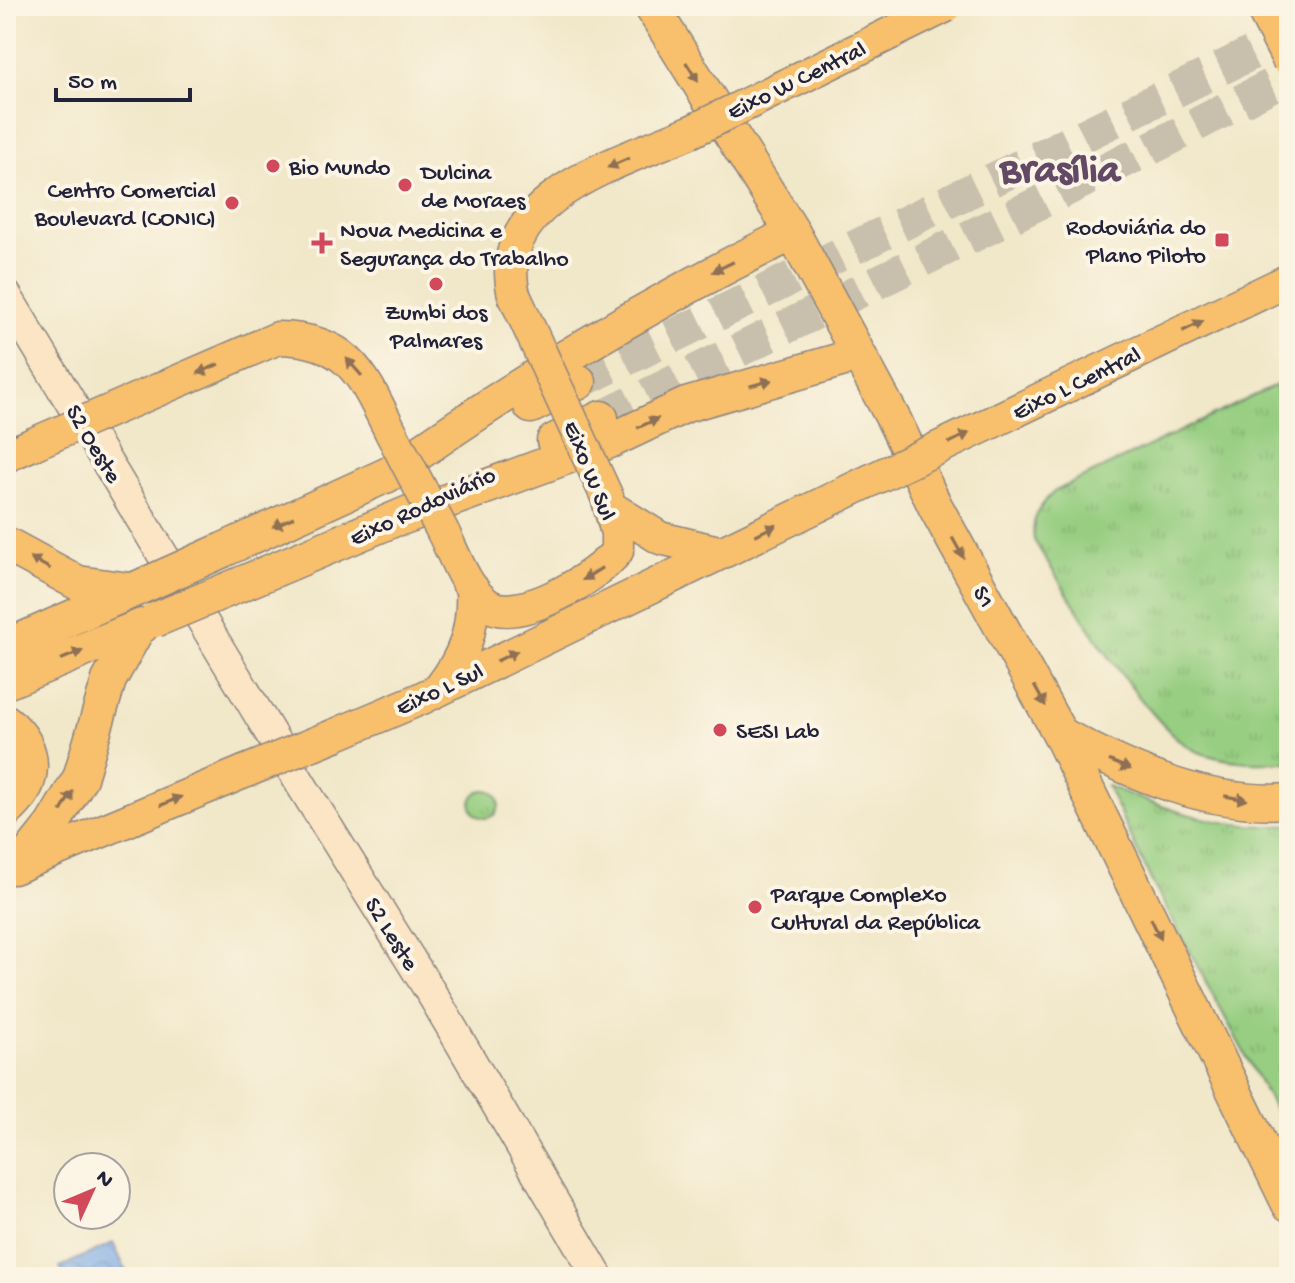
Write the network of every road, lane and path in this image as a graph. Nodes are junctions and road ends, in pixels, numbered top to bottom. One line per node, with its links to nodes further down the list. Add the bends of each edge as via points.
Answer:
1 (651, 6): 6 (highway, S1, one-way to 6)
2 (946, 6): 5 (main road, Eixo W Central, bridge)
3 (1261, 6): 4 (main road, bridge)
4 (1289, 61)
5 (690, 132): 15 (main road, Eixo W Sul, one-way to 15, bridge, via 607,168 533,211 518,232 509,275 514,295)
6 (793, 233): 9 (highway, S1); 13 (highway, one-way to 13, via 701,277 570,355)
7 (1289, 280): 14 (main road, Eixo L Central, one-way to 7, bridge)
8 (6, 295): 21 (main road, S2 Oeste)
9 (858, 355): 16 (highway, one-way to 9, via 610,441 686,405); 27 (highway, S1, one-way to 27)
10 (579, 382): 13 (highway, Eixo Rodoviário)
11 (601, 418): 16 (highway, Eixo Rodoviário)
12 (20, 450): 19 (main road, one-way to 12, bridge, via 363,378 342,353 322,343 278,338)
13 (386, 476): 20 (highway, Eixo Rodoviário, one-way to 20, bridge)
14 (863, 484): 18 (main road, Eixo L Sul, one-way to 14)
15 (609, 502): 18 (main road, via 660,538); 19 (main road, Eixo W Sul, one-way to 19, via 617,551 589,577 527,608 511,610 488,604)
16 (401, 518): 22 (highway, Eixo Rodoviário, bridge)
17 (6, 544): 20 (highway, one-way to 17, via 78,583)
18 (719, 552): 25 (main road, Eixo L Sul, one-way to 18)
19 (472, 588): 25 (main road, via 470,636 459,664)
20 (134, 589): 23 (highway, Eixo Rodoviário)
21 (184, 591): 32 (main road, S2 Leste)
22 (146, 624): 24 (highway, Eixo Rodoviário, one-way to 22); 30 (highway, one-way to 22, via 52,825 80,778 109,680)
23 (6, 647)
24 (6, 682)
25 (438, 690): 30 (main road, Eixo L Sul, one-way to 25, bridge)
26 (6, 722): 29 (highway, via 25,741 32,770 23,794)
27 (1060, 734): 28 (highway, one-way to 28, via 1183,789 1263,803); 31 (highway, S1, one-way to 31)
28 (1289, 801)
29 (6, 811)
30 (14, 867)
31 (1289, 1204)
32 (598, 1277)

